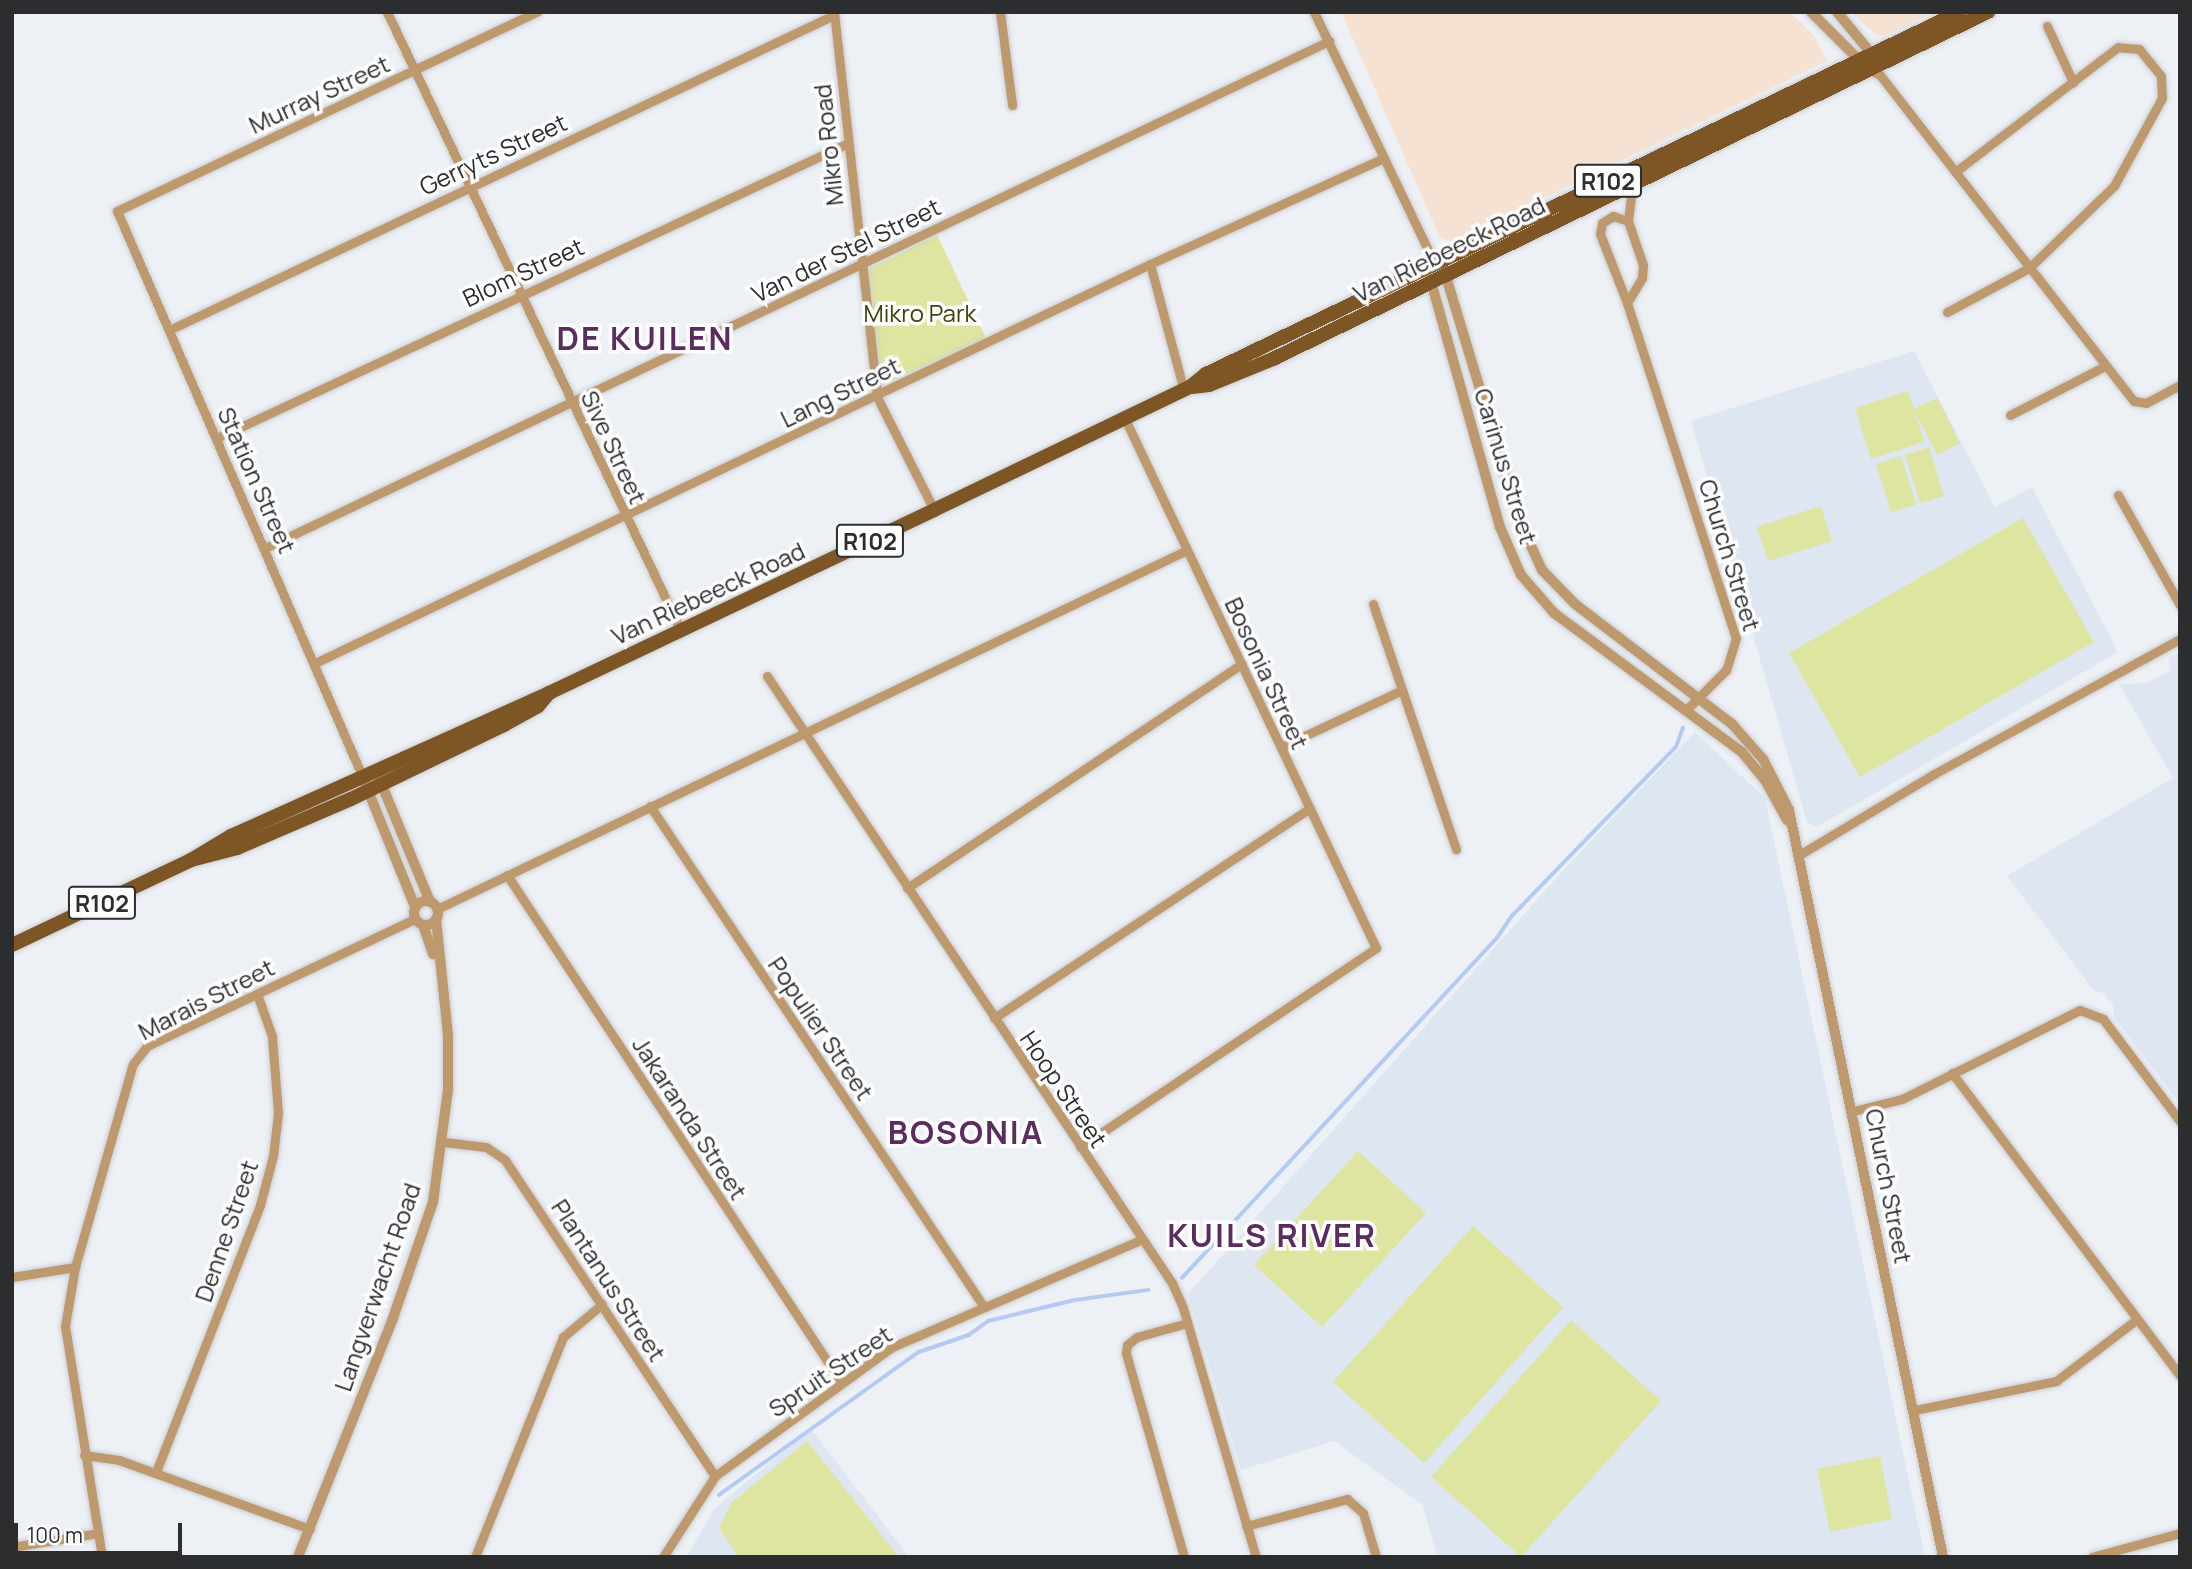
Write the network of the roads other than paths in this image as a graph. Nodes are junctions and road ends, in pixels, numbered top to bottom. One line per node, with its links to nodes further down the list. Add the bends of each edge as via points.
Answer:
1 (387, 12): 13 (street, Sive Street)
2 (537, 12): 13 (street, Murray Street)
3 (1000, 12): 15 (street)
4 (1314, 12): 11 (street)
5 (1811, 12): 12 (street)
6 (1837, 12): 12 (street)
7 (1960, 12): 12 (main road, Van Riebeeck Road / R102)
8 (1988, 12): 12 (main road, Van Riebeeck Road / R102)
9 (834, 14): 16 (street, Mikro Road); 20 (street, Gerryts Street)
10 (2047, 26): 14 (street)
11 (1329, 41): 17 (street); 25 (street, Van der Stel Street)
12 (1873, 66): 18 (street); 19 (main road, Van Riebeeck Road / R102); 23 (main road, Van Riebeeck Road / R102)
13 (414, 71): 20 (street, Sive Street); 21 (street, Murray Street)
14 (2073, 82): 18 (street); 26 (street, via 2118,47 2127,46 2139,49 2164,87 2114,186)
15 (1012, 105)
16 (846, 144): 25 (street, Mikro Road); 29 (street, Blom Street)
17 (1384, 158): 23 (street); 24 (street, Lang Street)
18 (1955, 172): 26 (street)
19 (1632, 186): 22 (street); 27 (main road, Van Riebeeck Road / R102)
20 (469, 187): 29 (street, Sive Street); 32 (street, Gerryts Street)
21 (117, 211): 32 (street, Station Street)
22 (1628, 221): 30 (street, via 1644,272); 30 (street, Church Street, via 1606,219 1600,234)
23 (1434, 261): 27 (street, Carinus Street); 28 (street, Carinus Street); 35 (main road, Van Riebeeck Road / R102, via 1206,374)
24 (1150, 264): 35 (street); 36 (street, Lang Street)
25 (860, 266): 36 (street, Mikro Road); 37 (street, Van der Stel Street)
26 (2029, 268): 31 (street); 33 (street)
27 (1446, 275): 28 (main road, Van Riebeeck Road / R102); 54 (street, Carinus Street, via 1535,558 1566,597)
28 (1430, 283): 35 (main road, Van Riebeeck Road / R102, via 1275,358 1209,385); 55 (street, Carinus Street, via 1500,527 1521,575 1553,612)
29 (520, 295): 37 (street, Sive Street); 40 (street, Blom Street)
30 (1627, 303): 54 (street, Church Street, via 1736,638 1731,662)
31 (1947, 312)
32 (169, 330): 40 (street, Station Street)
33 (2105, 366): 34 (street, via 2140,403); 38 (street)
34 (2180, 385)
35 (1187, 389): 39 (main road, Van Riebeeck Road / R102)
36 (877, 397): 42 (street, Mikro Road); 43 (street, Lang Street)
37 (572, 402): 43 (street, Sive Street); 44 (street, Van der Stel Street)
38 (2010, 415)
39 (1125, 419): 42 (main road, Van Riebeeck Road / R102); 45 (street, Bosonia Street)
40 (217, 438): 44 (street, Station Street)
41 (2118, 495): 47 (street)
42 (934, 510): 48 (main road, Van Riebeeck Road / R102)
43 (624, 515): 48 (street, Sive Street); 50 (street, Lang Street)
44 (265, 548): 50 (street, Station Street)
45 (1187, 550): 51 (street, Bosonia Street); 56 (street)
46 (1373, 604): 53 (street)
47 (2180, 605)
48 (681, 631): 58 (main road, Van Riebeeck Road / R102, via 549,693 538,706 504,725)
49 (2180, 639): 63 (street, via 1934,774)
50 (315, 663): 58 (street, Station Street)
51 (1242, 664): 57 (street, Bosonia Street); 65 (street)
52 (767, 676): 56 (street, Hoop Street)
53 (1402, 690): 57 (street); 62 (street)
54 (1701, 696): 55 (street); 61 (street, Church Street, via 1763,759 1785,800)
55 (1687, 709): 61 (street, Church Street, via 1751,762)
56 (803, 733): 59 (street); 65 (street, Hoop Street)
57 (1281, 747): 60 (street, Bosonia Street)
58 (370, 778): 66 (street, Langverwacht Road); 67 (street, Langverwacht Road); 68 (main road, Van Riebeeck Road / R102, via 231,835 191,860)
59 (650, 806): 64 (street); 81 (street, Populier Street)
60 (1310, 808): 71 (street); 76 (street, Bosonia Street, via 1376,943 1372,953)
61 (1790, 826): 63 (street, Church Street)
62 (1456, 849)
63 (1799, 855): 73 (street, Church Street)
64 (507, 875): 66 (street); 85 (street, Jakaranda Street)
65 (907, 888): 71 (street, Hoop Street)
66 (434, 910): 67 (street); 67 (street); 69 (street, Langverwacht Road)
67 (418, 917): 69 (street, Langverwacht Road); 70 (street, Marais Street)
68 (12, 945)
69 (442, 980): 75 (street, Langverwacht Road, via 448,1035)
70 (257, 995): 78 (street, Marais Street, via 139,1054); 88 (street, Denne Street, via 272,1036 278,1113 273,1156 260,1205)
71 (994, 1018): 76 (street, Hoop Street)
72 (1952, 1073): 73 (street, via 1902,1099); 74 (street, via 2069,1013 2092,1012 2103,1019); 82 (street)
73 (1853, 1111): 86 (street, Church Street)
74 (2180, 1121)
75 (444, 1143): 80 (street, Plantanus Street, via 486,1147 505,1160); 91 (street, Langverwacht Road, via 433,1202 408,1278)
76 (1080, 1147): 77 (street, Hoop Street)
77 (1140, 1240): 81 (street, Spruit Street); 83 (street, Hoop Street, via 1171,1283)
78 (75, 1266): 79 (street); 87 (street, Marais Street, via 65,1326)
79 (12, 1277)
80 (601, 1304): 89 (street, Plantanus Street); 97 (street, via 563,1337)
81 (984, 1307): 85 (street, Spruit Street, via 892,1347)
82 (2137, 1319): 84 (street); 86 (street, via 2056,1381)
83 (1187, 1323): 90 (street, Hoop Street); 99 (street, via 1137,1337 1127,1345 1126,1353)
84 (2180, 1376)
85 (841, 1382): 89 (street, Spruit Street)
86 (1914, 1410): 102 (street, Church Street)
87 (84, 1455): 88 (street, via 96,1453); 93 (street, Marais Street)
88 (156, 1472): 91 (street)
89 (715, 1476): 98 (street, Spruit Street)
90 (1246, 1526): 100 (street, Hoop Street); 101 (street, via 1347,1499 1363,1513)
91 (310, 1529): 96 (street, Langverwacht Road)
92 (2180, 1532): 103 (street)
93 (98, 1533): 94 (street); 95 (street, Marais Street)
94 (12, 1547)
95 (102, 1557)
96 (298, 1557)
97 (475, 1557)
98 (663, 1557)
99 (1184, 1557)
100 (1256, 1557)
101 (1376, 1557)
102 (1943, 1557)
103 (2092, 1557)

